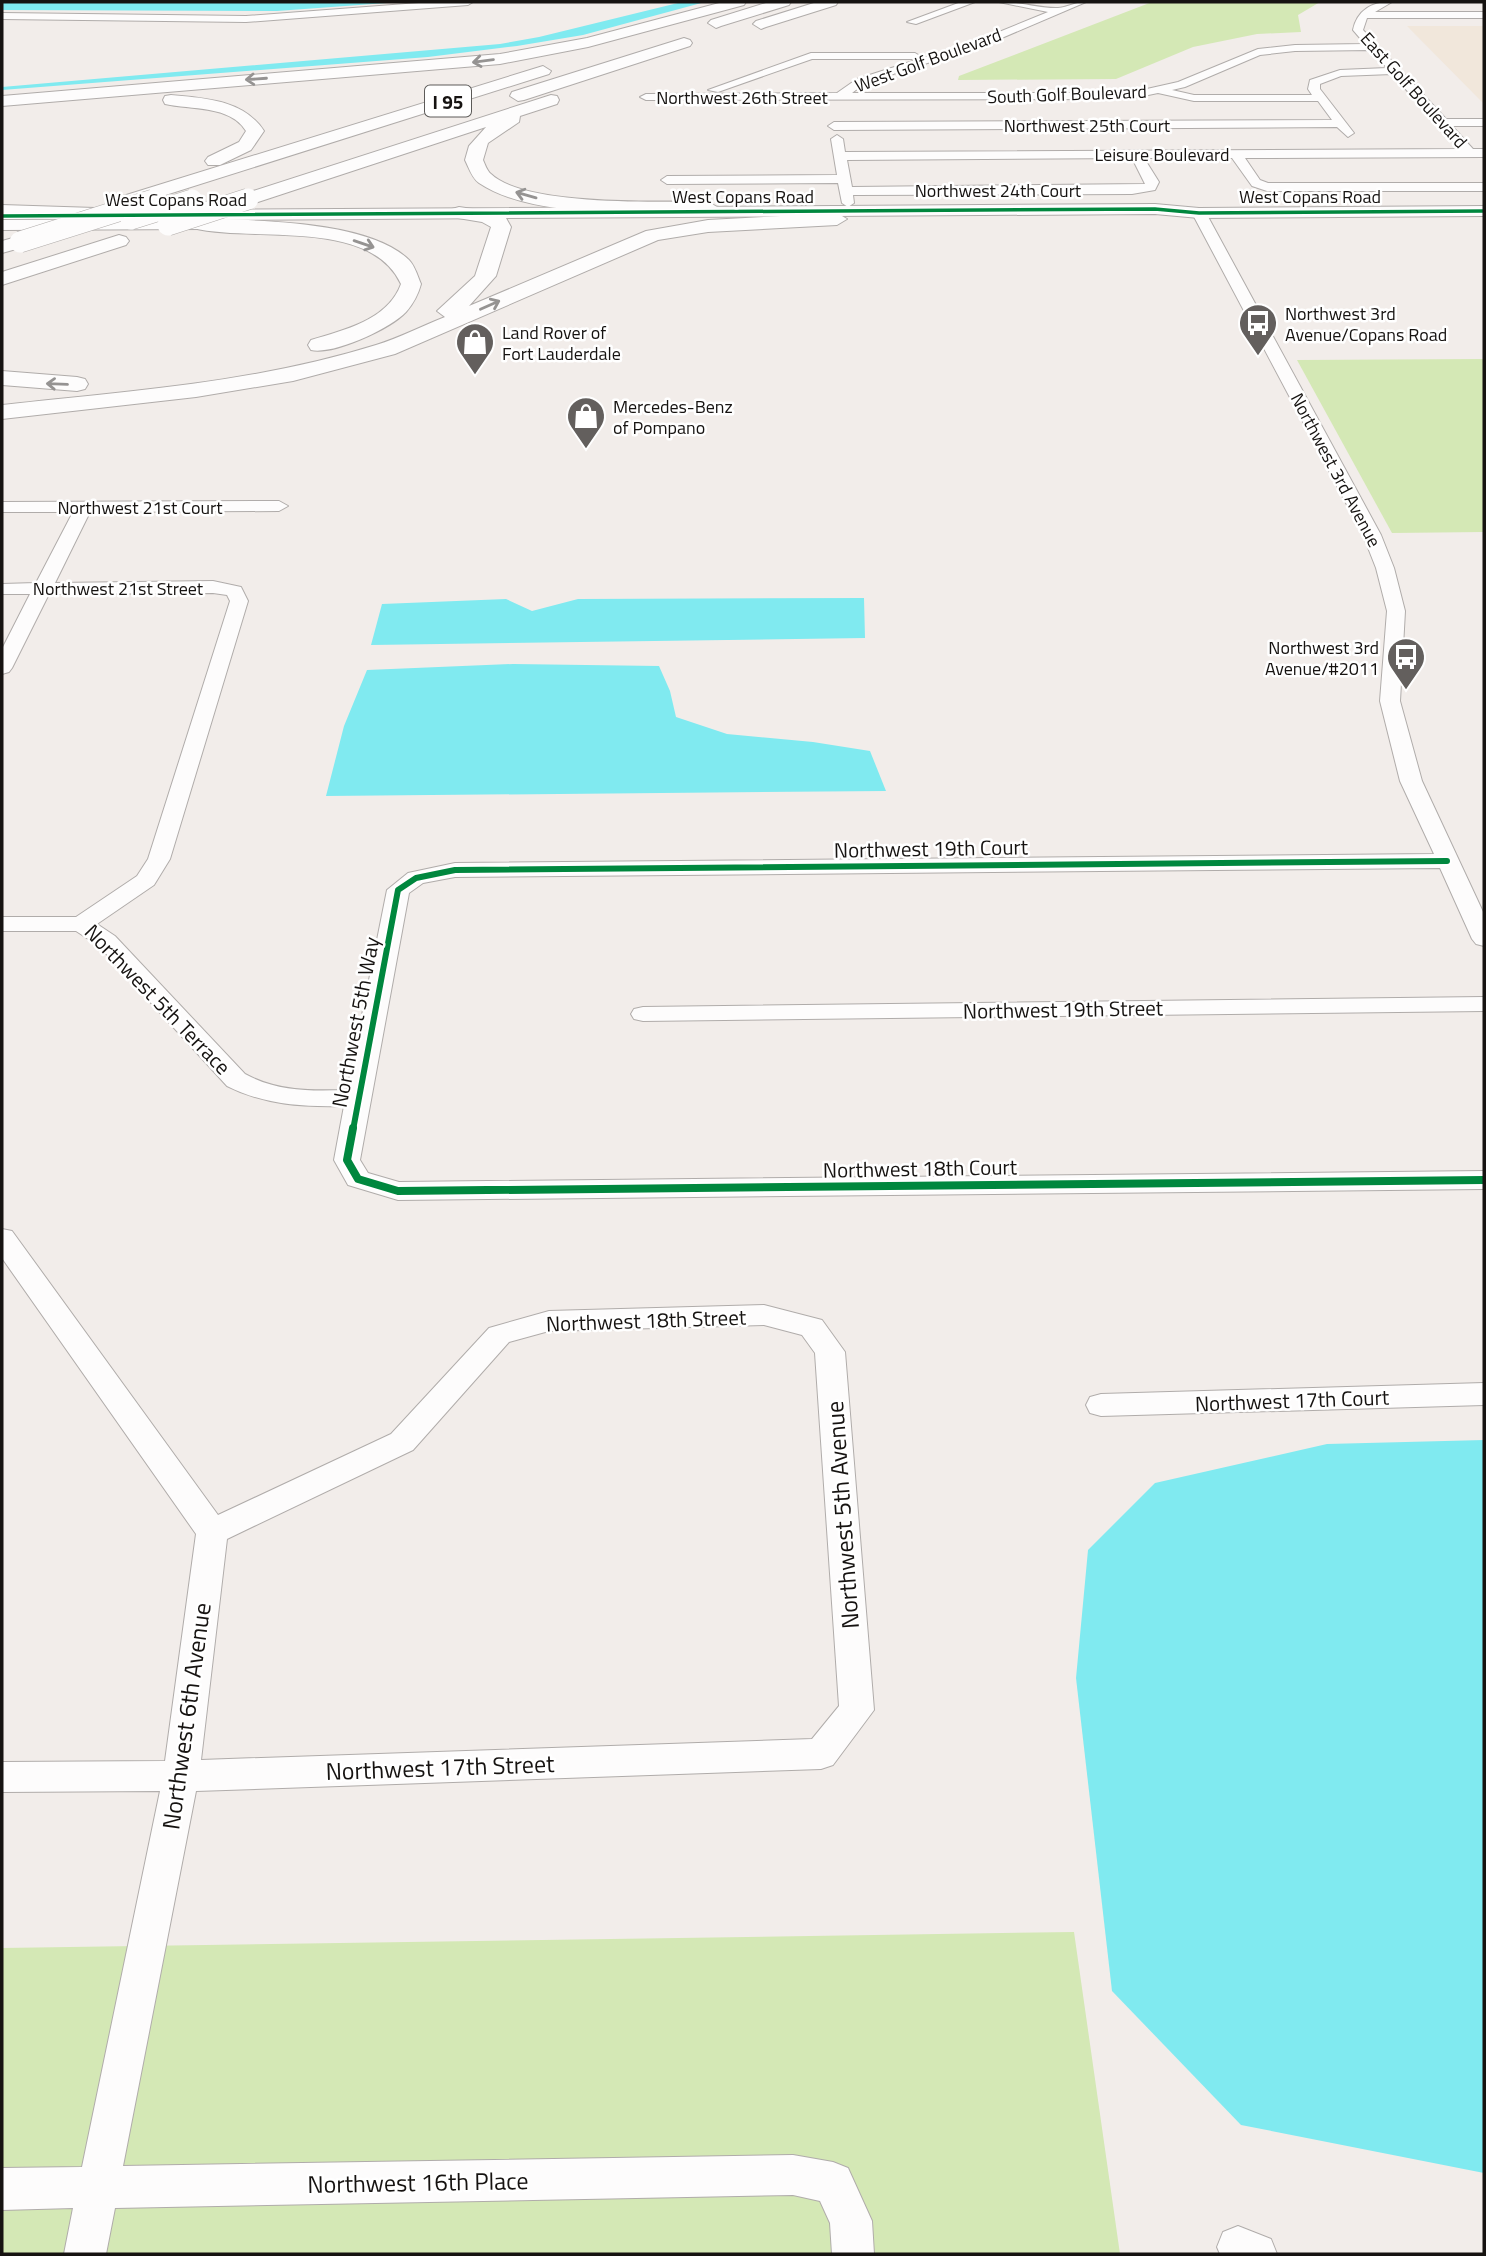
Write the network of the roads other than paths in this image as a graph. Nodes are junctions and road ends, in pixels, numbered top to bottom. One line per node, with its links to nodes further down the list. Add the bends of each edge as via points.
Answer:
1 (468, 2): 16 (street, via 246,19)
2 (739, 2): 19 (highway)
3 (765, 2): 46 (highway, I 95)
4 (784, 2): 55 (highway, bridge)
5 (812, 2): 56 (highway, bridge)
6 (831, 2): 21 (highway, I 95)
7 (845, 2): 20 (highway)
8 (970, 2): 17 (street)
9 (1004, 2): 12 (street)
10 (1082, 2): 12 (street, West Golf Boulevard)
11 (1388, 2): 13 (street, East Golf Boulevard)
12 (1056, 11): 23 (street, West Golf Boulevard)
13 (1364, 15): 14 (street); 22 (street, East Golf Boulevard, via 1358,30)
14 (1484, 15)
15 (2, 16): 16 (street)
16 (17, 16): 18 (street)
17 (912, 22)
18 (2, 25)
19 (622, 34): 30 (highway, one-way to 30, via 463,63); 42 (highway)
20 (751, 34)
21 (702, 46): 25 (highway); 57 (highway, I 95)
22 (1372, 47): 24 (street, East Golf Boulevard); 26 (street, South Golf Boulevard, via 1258,52)
23 (941, 56): 27 (street, via 811,56); 32 (street, West Golf Boulevard, via 861,81)
24 (1395, 71): 29 (street, via 1325,76 1314,82); 35 (street, East Golf Boulevard)
25 (589, 89): 47 (highway, one-way to 25, via 567,203 506,188 479,171 476,151 494,129); 58 (highway, bridge)
26 (1159, 91): 29 (street, via 1194,98); 32 (street, South Golf Boulevard)
27 (701, 96): 28 (street, Northwest 26th Street); 32 (street, Northwest 26th Street)
28 (646, 97)
29 (1321, 98): 34 (street)
30 (2, 101)
31 (2, 111): 42 (highway, via 101,100 161,100 222,109 253,125 254,134 245,146)
32 (834, 111): 34 (street, Northwest 25th Court); 41 (street)
33 (1484, 122): 35 (street)
34 (1340, 123): 36 (street)
35 (1443, 123): 37 (street, East Golf Boulevard)
36 (1364, 153): 37 (street, Leisure Boulevard); 39 (street, Leisure Boulevard)
37 (1470, 153): 38 (street, Leisure Boulevard)
38 (1484, 153)
39 (1236, 154): 40 (street, Leisure Boulevard); 44 (street, via 1256,183 1267,187)
40 (1136, 155): 41 (street, Leisure Boulevard); 45 (street, Northwest 24th Court, via 1153,182 1150,187)
41 (840, 156): 45 (street)
42 (182, 174): 54 (highway)
43 (667, 180): 45 (street, Northwest 24th Court)
44 (1484, 187)
45 (844, 198): 50 (main road, West Copans Road, via 1160,217); 52 (main road, West Copans Road); 59 (highway, one-way to 45, via 348,360 387,349 653,235)
46 (128, 207): 49 (main road, West Copans Road); 51 (highway); 55 (highway, I 95)
47 (814, 211): 49 (main road, West Copans Road); 50 (main road, West Copans Road, via 1155,209)
48 (1484, 211): 50 (main road, West Copans Road)
49 (459, 213): 52 (highway)
50 (1199, 213): 69 (street, Northwest 3rd Avenue, via 1372,535 1385,568 1396,611 1390,701 1411,781)
51 (2, 214)
52 (499, 222): 53 (main road, West Copans Road); 59 (highway, via 489,273 454,308 395,340)
53 (200, 224): 54 (main road, West Copans Road); 59 (highway, one-way to 59, via 346,238 391,255 407,269 410,289 392,312)
54 (2, 227)
55 (8, 243)
56 (2, 260)
57 (2, 268)
58 (2, 279)
59 (293, 359): 60 (highway, one-way to 60, via 121,382 54,384); 61 (highway, via 194,389)
60 (2, 379)
61 (2, 412)
62 (279, 506): 64 (street, Northwest 21st Court)
63 (2, 507): 64 (street, Northwest 21st Court)
64 (84, 507): 66 (street)
65 (2, 589): 66 (street, Northwest 21st Street)
66 (41, 589): 67 (street, Northwest 21st Street, via 213,587); 68 (street)
67 (234, 591): 72 (street, Northwest 5th Terrace, via 239,601 159,859 146,880)
68 (2, 668)
69 (1447, 861): 70 (street, Northwest 19th Court, via 455,870); 73 (street, Northwest 3rd Avenue)
70 (416, 878): 76 (street, Northwest 5th Way, via 398,890)
71 (2, 924): 72 (street)
72 (81, 924): 76 (street, Northwest 5th Terrace, via 107,941 236,1080 277,1098)
73 (1484, 939)
74 (1484, 1004): 75 (street, Northwest 19th Street)
75 (643, 1014)
76 (359, 1098): 77 (street, Northwest 5th Way, via 347,1160)
77 (358, 1179): 78 (street, Northwest 18th Court, via 398,1191)
78 (1484, 1180)
79 (2, 1238): 83 (street)
80 (812, 1327): 83 (street, Northwest 18th Street, via 765,1315 549,1321 499,1335 402,1442); 84 (street, Northwest 5th Avenue, via 830,1352)
81 (1484, 1394): 82 (street, Northwest 17th Court)
82 (1101, 1405)
83 (212, 1532): 85 (street, Northwest 6th Avenue)
84 (857, 1710): 85 (street, Northwest 17th Street, via 821,1754)
85 (181, 1776): 86 (street, Northwest 17th Street); 88 (street, Northwest 6th Avenue)
86 (2, 1777)
87 (832, 2183): 88 (street, Northwest 16th Place, via 793,2175); 91 (street, via 851,2221)
88 (98, 2188): 89 (street, Northwest 16th Place); 90 (street, Northwest 6th Avenue)
89 (2, 2189)
90 (85, 2254)
91 (853, 2254)

